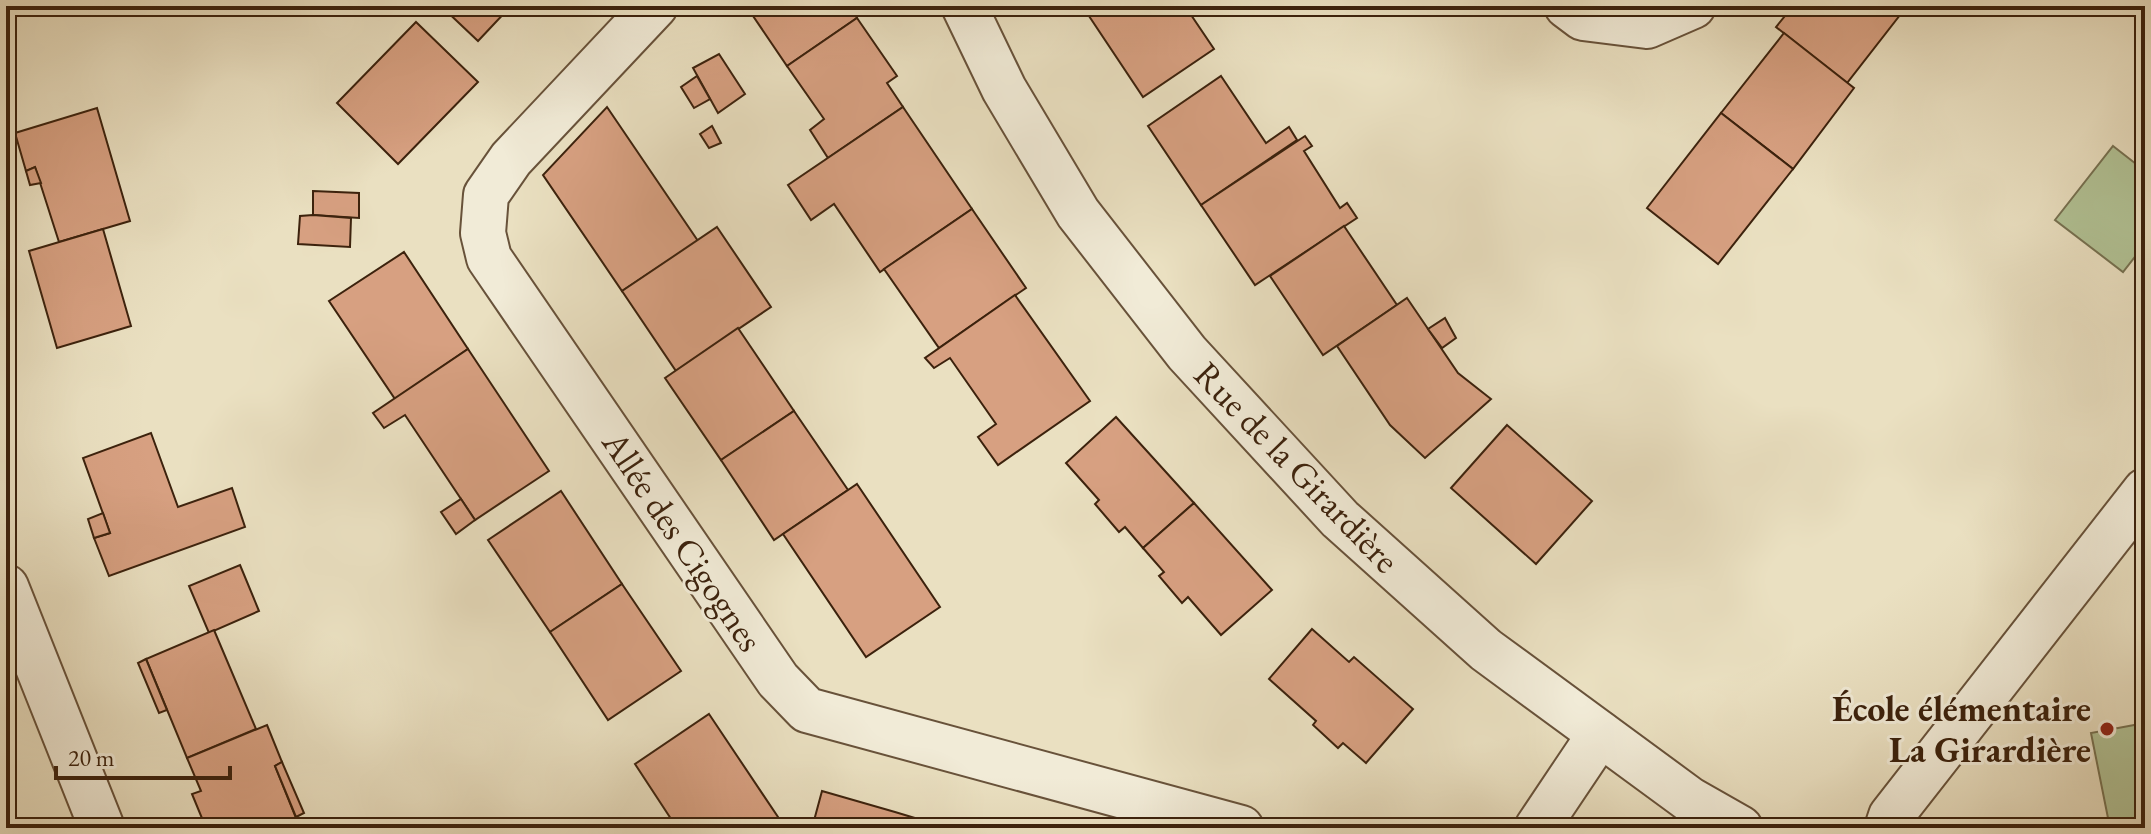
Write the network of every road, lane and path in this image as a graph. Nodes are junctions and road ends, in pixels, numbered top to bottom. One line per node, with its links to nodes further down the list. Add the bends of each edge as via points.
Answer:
1 (655, 6): 9 (street, Allée des Cigognes, via 511,159 486,195 483,233 489,258 778,680 807,710)
2 (964, 6): 7 (street, Rue de la Girardière, via 1004,89 1078,213 1187,353 1340,519 1486,650)
3 (1567, 6): 4 (street, via 1583,18 1647,26)
4 (1693, 6)
5 (2145, 491): 12 (street, via 1891,816)
6 (6, 587): 8 (street)
7 (1600, 734): 10 (street); 11 (street, Rue de la Girardière, via 1689,799)
8 (102, 828)
9 (1241, 828)
10 (1537, 828)
11 (1740, 828)
12 (1887, 828)

